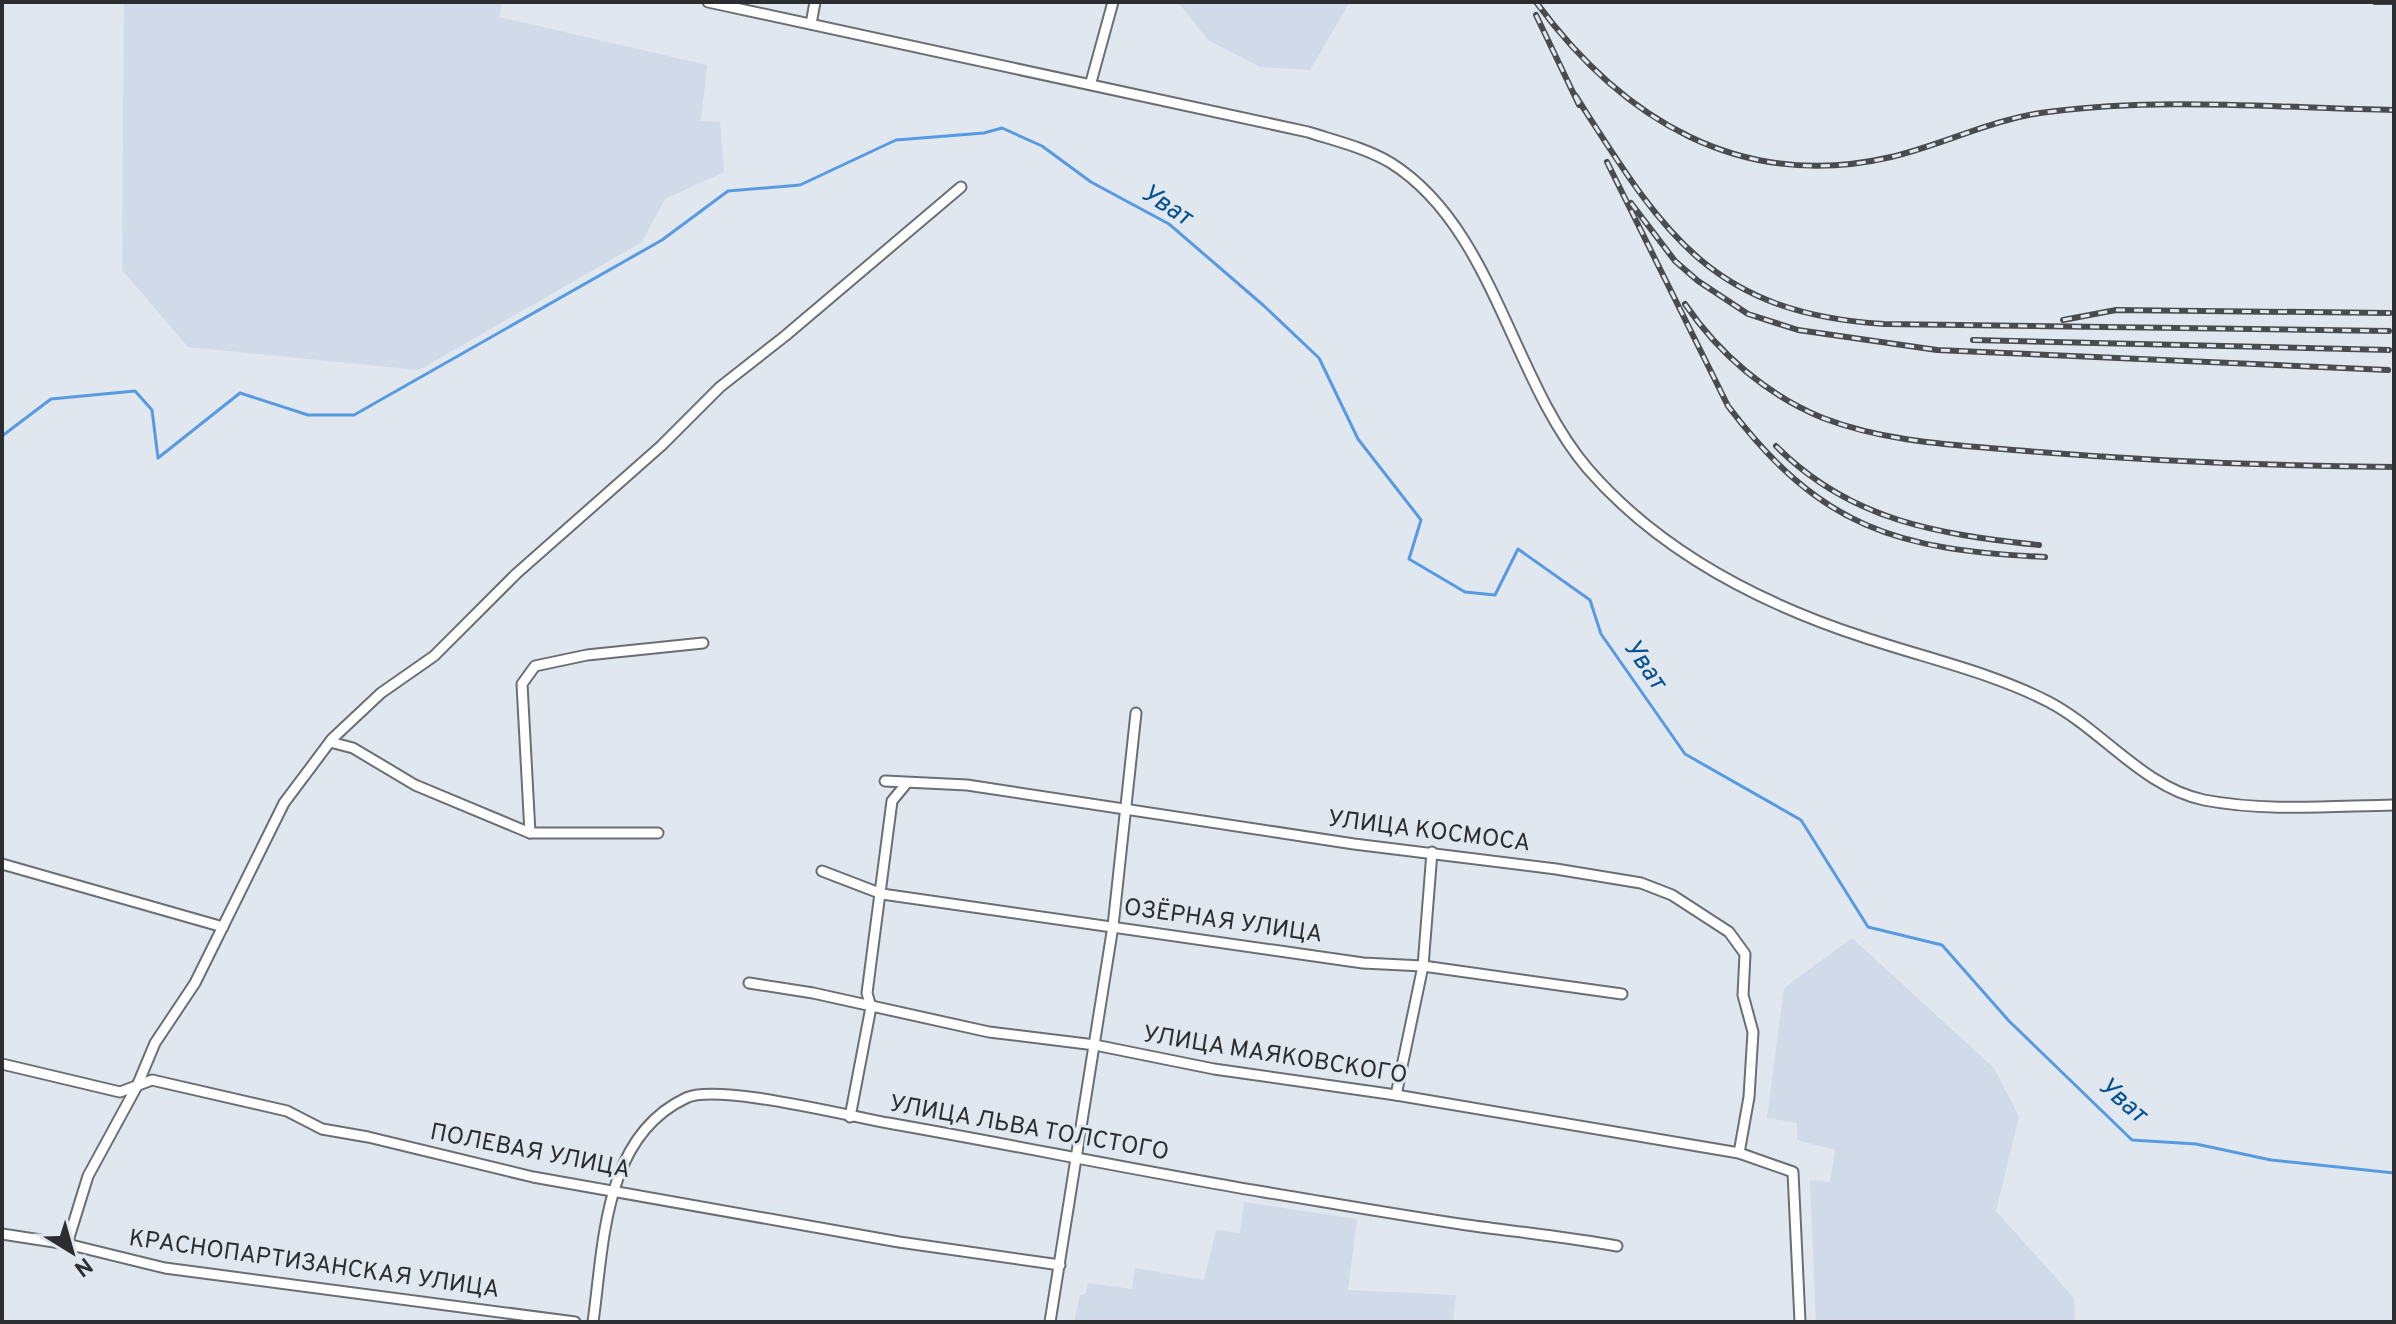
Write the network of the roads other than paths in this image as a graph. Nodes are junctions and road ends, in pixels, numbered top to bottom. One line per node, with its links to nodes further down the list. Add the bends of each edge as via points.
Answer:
1 (708, 2): 4 (street)
2 (815, 2): 4 (street)
3 (1113, 2): 5 (street)
4 (811, 24): 5 (street)
5 (1091, 82): 12 (street, via 1357,147 1419,184 1449,217 1556,421 1585,465 1633,516 1705,568 1859,636 2000,681 2052,704 2181,793 2204,800 2290,807)
6 (961, 187): 9 (street, via 720,387 434,656 381,693)
7 (703, 643): 14 (street, via 535,666 522,684)
8 (1136, 713): 13 (street)
9 (330, 742): 14 (street, via 353,748 415,785); 21 (street, via 284,803)
10 (885, 781): 11 (street, УЛИЦА КОСМОСА)
11 (906, 784): 13 (street, УЛИЦА КОСМОСА, via 967,785); 19 (street, via 892,801)
12 (2394, 805)
13 (1126, 811): 16 (street, УЛИЦА КОСМОСА); 20 (street)
14 (530, 833): 15 (street)
15 (658, 833)
16 (1432, 852): 22 (street); 31 (street, УЛИЦА КОСМОСА, via 1641,883 1672,895 1729,932 1745,954 1743,995 1753,1032)
17 (2, 864): 21 (street)
18 (822, 871): 19 (street, ОЗЁРНАЯ УЛИЦА)
19 (882, 894): 20 (street, ОЗЁРНАЯ УЛИЦА); 25 (street, via 867,993)
20 (1113, 926): 22 (street, ОЗЁРНАЯ УЛИЦА, via 1363,963); 26 (street)
21 (223, 927): 28 (street, via 195,983 155,1043)
22 (1423, 966): 24 (street, ОЗЁРНАЯ УЛИЦА); 29 (street)
23 (749, 983): 25 (street, УЛИЦА МАЯКОВСКОГО)
24 (1622, 994)
25 (871, 1007): 26 (street, УЛИЦА МАЯКОВСКОГО, via 989,1032); 30 (street)
26 (1095, 1045): 29 (street, УЛИЦА МАЯКОВСКОГО, via 1214,1069); 32 (street)
27 (2, 1064): 28 (street, ПОЛЕВАЯ УЛИЦА, via 120,1092)
28 (137, 1086): 33 (street, ПОЛЕВАЯ УЛИЦА, via 152,1080 187,1086 287,1111 322,1129 533,1177); 35 (street, via 88,1176)
29 (1396, 1095): 31 (street, УЛИЦА МАЯКОВСКОГО)
30 (850, 1117): 32 (street, УЛИЦА ЛЬВА ТОЛСТОГО); 33 (street, УЛИЦА ЛЬВА ТОЛСТОГО, via 737,1096 702,1093 685,1098 642,1130)
31 (1739, 1153): 41 (street, УЛИЦА МАЯКОВСКОГО, via 1793,1172)
32 (1078, 1156): 36 (street, УЛИЦА ЛЬВА ТОЛСТОГО, via 1277,1194); 37 (street)
33 (614, 1189): 37 (street, ПОЛЕВАЯ УЛИЦА, via 899,1242); 39 (street, УЛИЦА ЛЬВА ТОЛСТОГО)
34 (2, 1234): 35 (street, КРАСНОПАРТИЗАНСКАЯ УЛИЦА)
35 (67, 1244): 38 (street, КРАСНОПАРТИЗАНСКАЯ УЛИЦА, via 165,1268)
36 (1617, 1246)
37 (1060, 1265): 40 (street)
38 (575, 1322)
39 (593, 1322)
40 (1050, 1322)
41 (1800, 1322)

